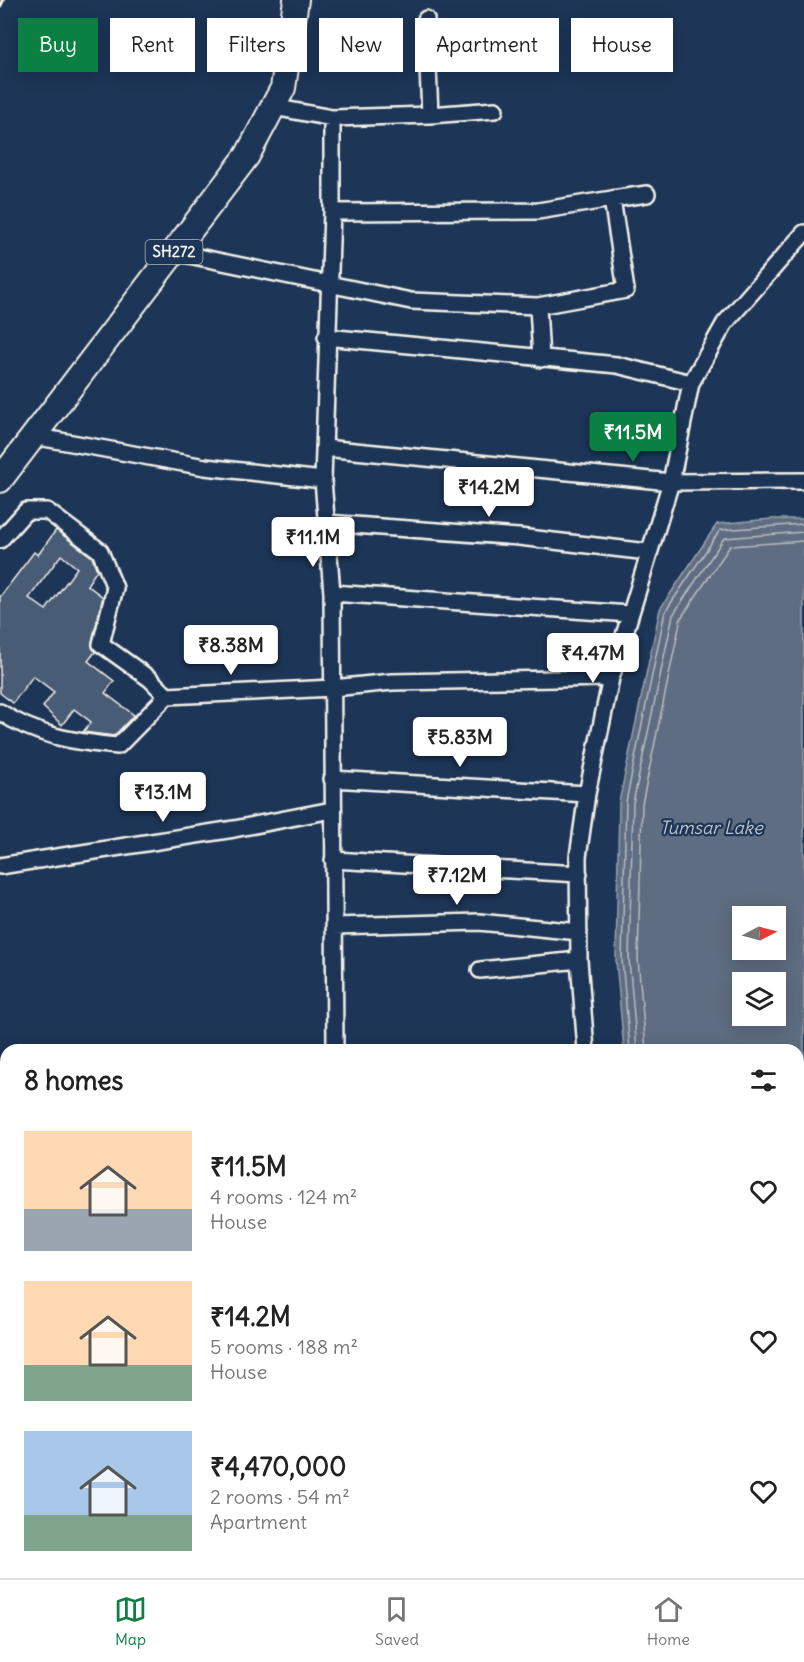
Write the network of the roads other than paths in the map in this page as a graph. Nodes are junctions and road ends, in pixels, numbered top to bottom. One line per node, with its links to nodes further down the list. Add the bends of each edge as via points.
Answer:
1 (296, 0): 3 (main road, SH272, via 283,88)
2 (428, 72): 5 (street)
3 (273, 107): 6 (street); 11 (main road, SH272, via 247,156)
4 (495, 110): 5 (street)
5 (430, 115): 6 (street)
6 (332, 118): 9 (street)
7 (647, 194): 8 (street)
8 (612, 199): 9 (street, via 538,211); 13 (street, via 626,290)
9 (332, 212): 12 (street)
10 (804, 233): 16 (street, via 725,323)
11 (174, 252): 12 (street); 17 (main road, SH272)
12 (328, 284): 13 (street, via 411,301); 14 (street)
13 (538, 306): 15 (street)
14 (327, 337): 15 (street); 18 (street)
15 (541, 359): 16 (street, via 617,365)
16 (691, 384): 22 (street)
17 (33, 436): 19 (main road, SH272); 20 (street, via 205,467)
18 (324, 448): 20 (street); 22 (street)
19 (0, 480)
20 (323, 480): 23 (street)
21 (804, 481): 22 (street)
22 (671, 482): 25 (street)
23 (326, 523): 25 (street, via 519,537); 26 (street)
24 (0, 540): 30 (street, via 27,511 47,512 100,551 115,588 101,644)
25 (648, 552): 27 (street)
26 (332, 593): 27 (street); 29 (street)
27 (630, 614): 28 (street)
28 (611, 678): 29 (street, via 392,682); 33 (street)
29 (333, 688): 30 (street); 32 (street)
30 (167, 696): 31 (street, via 118,746 41,734)
31 (0, 712)
32 (332, 779): 33 (street); 34 (street)
33 (587, 794): 37 (street)
34 (332, 810): 35 (street); 36 (street)
35 (333, 860): 37 (street); 38 (street)
36 (0, 866)
37 (579, 874): 39 (street)
38 (334, 926): 39 (street, via 479,922); 42 (street)
39 (579, 932): 40 (street)
40 (579, 960): 41 (street); 43 (street)
41 (480, 970)
42 (335, 1044)
43 (586, 1044)

